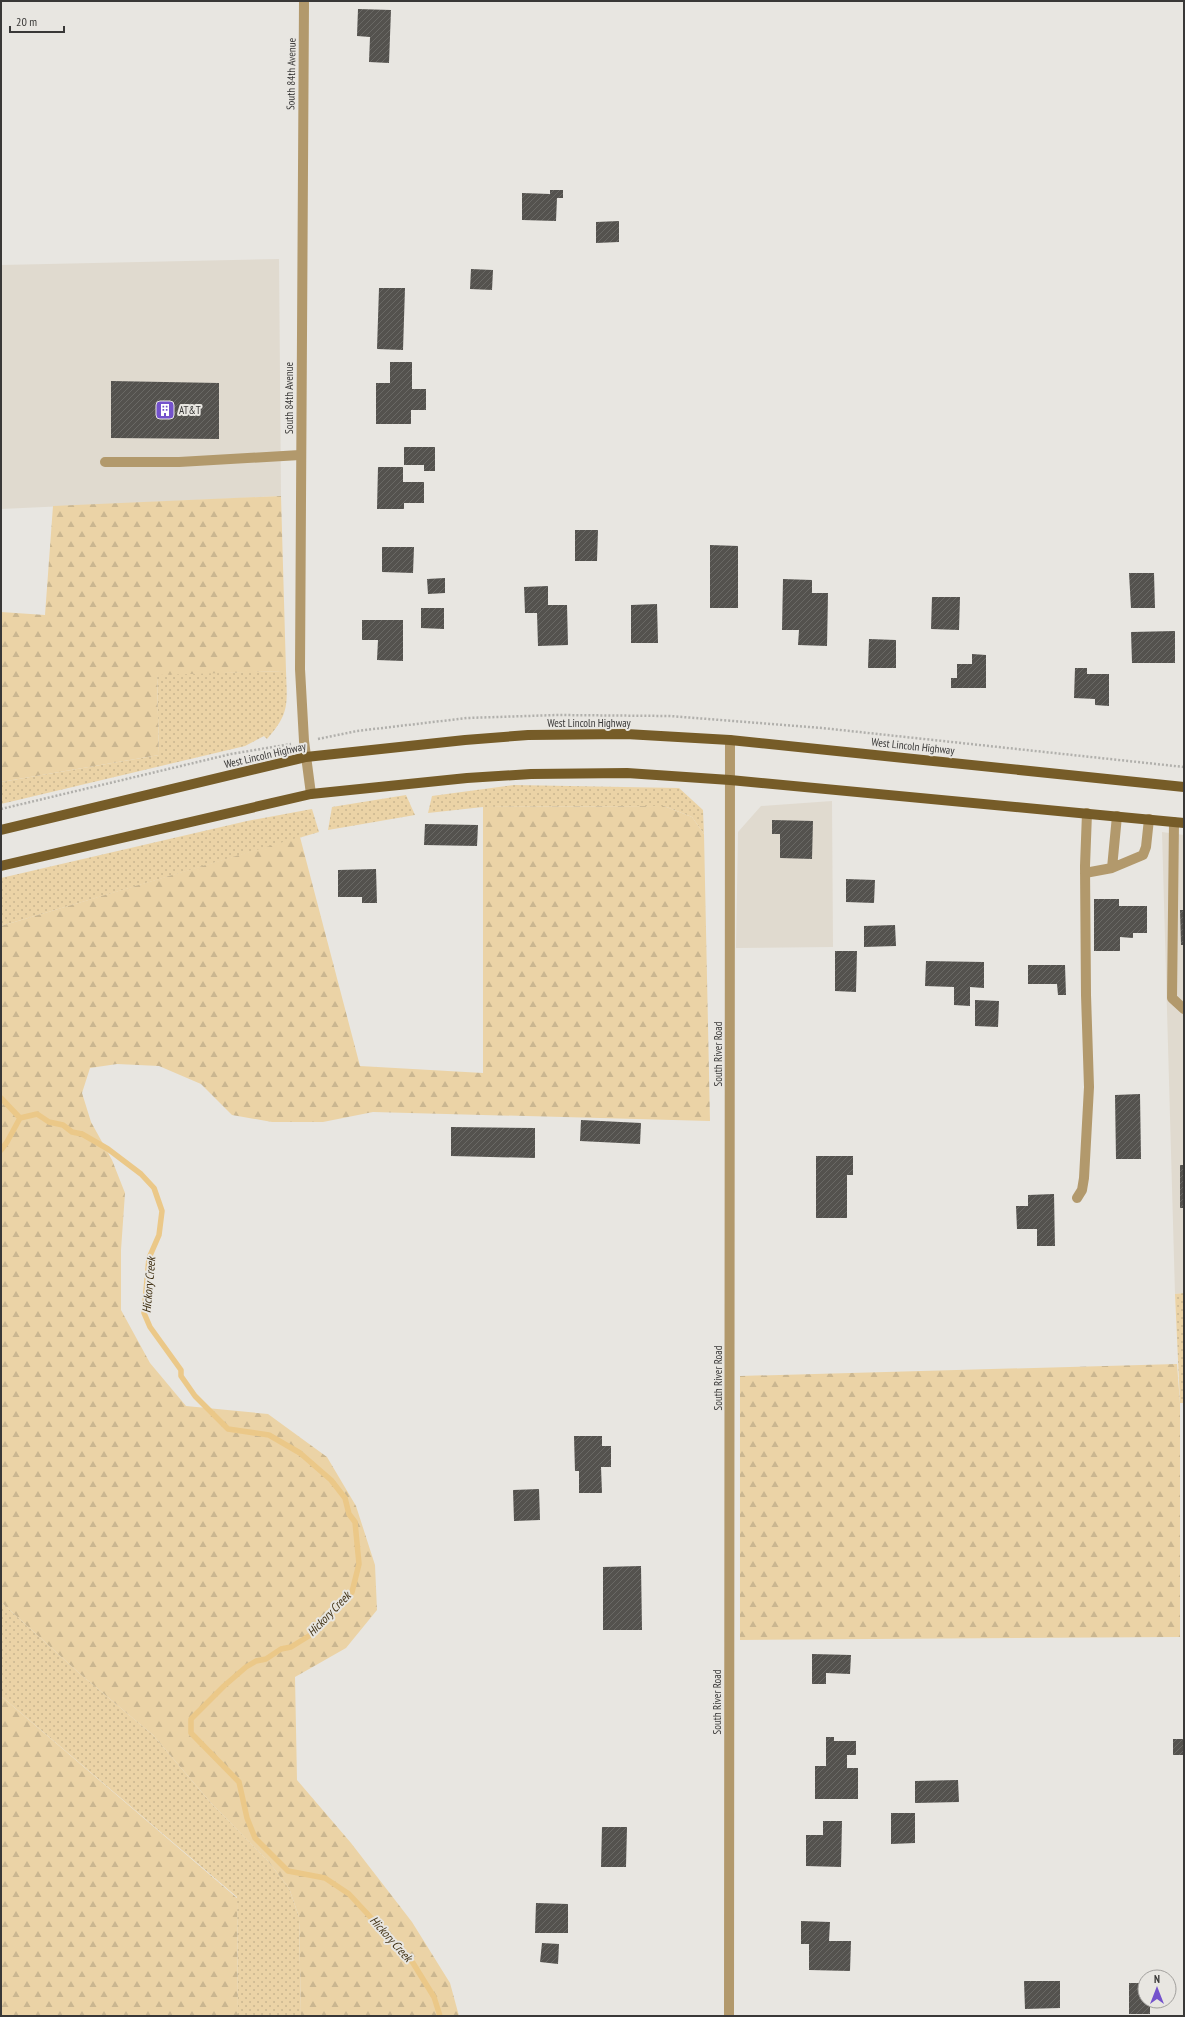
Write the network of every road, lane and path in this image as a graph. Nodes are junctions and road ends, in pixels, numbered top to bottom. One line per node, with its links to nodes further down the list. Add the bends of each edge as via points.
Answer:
1 (304, 1): 2 (street, South 84th Avenue)
2 (300, 455): 3 (street, via 179,462); 5 (street, South 84th Avenue, via 300,669)
3 (105, 462)
4 (730, 740): 5 (main road, West Lincoln Highway, via 626,734 528,735); 6 (street, South River Road); 7 (main road, West Lincoln Highway)
5 (306, 757): 8 (street, South 84th Avenue); 14 (main road, West Lincoln Highway)
6 (730, 780): 8 (main road, via 627,773 531,774); 9 (main road); 20 (street, South River Road)
7 (1184, 787)
8 (311, 794): 15 (main road)
9 (1088, 813): 10 (main road); 17 (street)
10 (1116, 816): 11 (main road); 16 (street)
11 (1149, 819): 12 (main road); 16 (street, via 1143,855)
12 (1174, 822): 13 (main road); 18 (street, via 1172,998)
13 (1184, 823)
14 (1, 830)
15 (1, 866)
16 (1112, 868): 17 (street)
17 (1086, 873): 19 (street, via 1089,1087 1084,1178 1082,1190)
18 (1184, 1009)
19 (1077, 1198)
20 (729, 2016)

